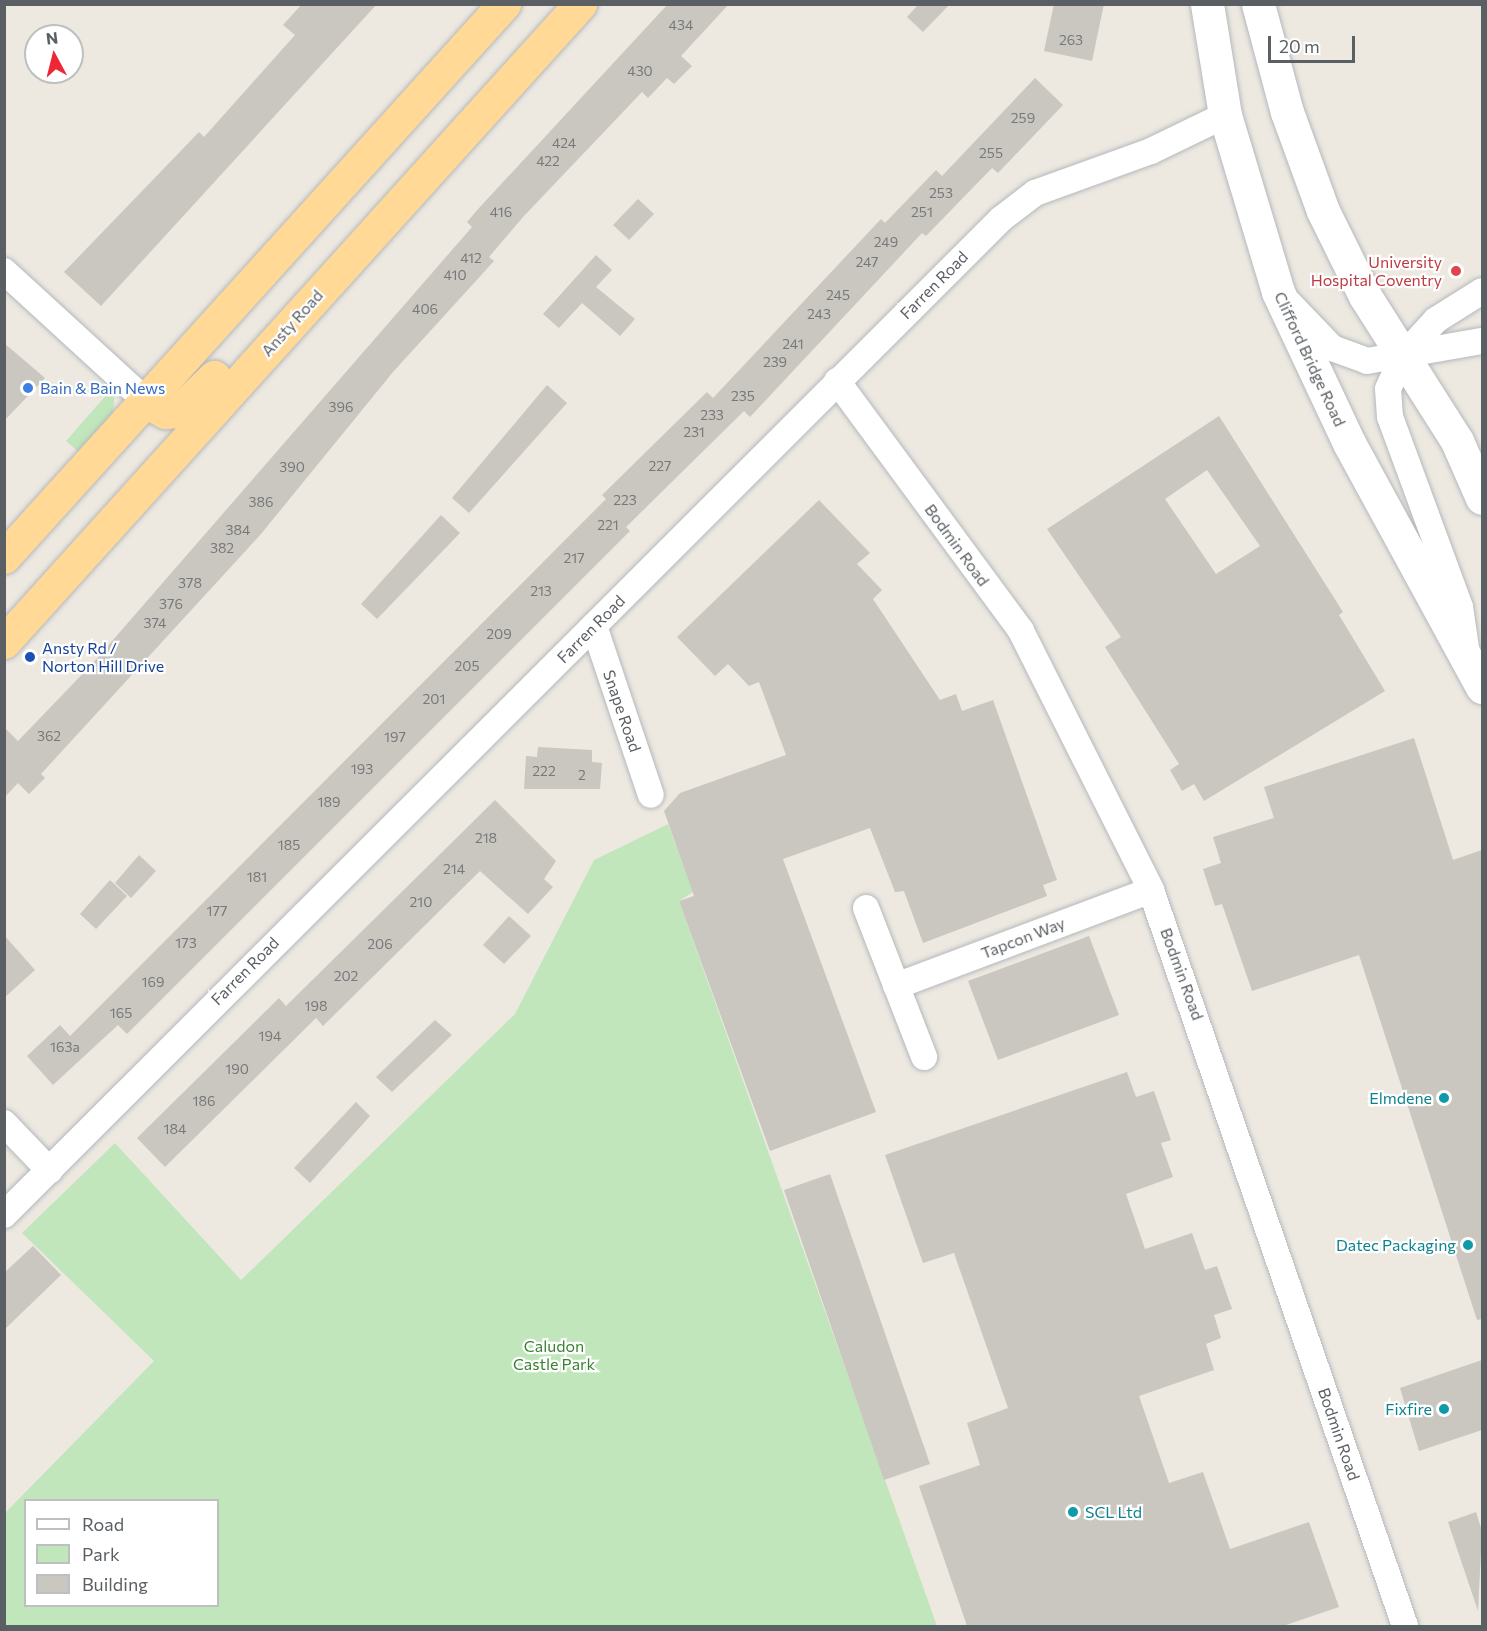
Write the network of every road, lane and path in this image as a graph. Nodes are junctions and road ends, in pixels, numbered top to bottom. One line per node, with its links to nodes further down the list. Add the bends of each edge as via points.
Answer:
1 (504, 4): 13 (highway)
2 (580, 4): 6 (highway, Ansty Road)
3 (1207, 4): 5 (main road, Clifford Bridge Road)
4 (1258, 4): 11 (main road, via 1287,112 1323,211)
5 (1225, 115): 9 (main road, Clifford Bridge Road); 12 (street, Farren Road, via 1151,151 1035,193 1001,219)
6 (363, 245): 13 (highway, via 313,282 188,406 173,413); 17 (highway, Ansty Road)
7 (4, 271): 13 (street)
8 (1482, 291): 11 (street, via 1436,320)
9 (1278, 292): 11 (street, via 1332,348 1367,361); 18 (main road, Clifford Bridge Road, via 1349,443)
10 (1482, 341): 11 (street)
11 (1403, 356): 14 (main road, via 1457,441); 18 (street, via 1388,389 1390,417 1460,607)
12 (837, 381): 16 (street, Farren Road); 20 (street, Bodmin Road, via 1021,631)
13 (147, 402): 15 (highway)
14 (1482, 498)
15 (4, 557)
16 (594, 626): 19 (street, Snape Road); 25 (street, Farren Road)
17 (4, 642)
18 (1475, 674)
19 (651, 795)
20 (1151, 890): 22 (street, Tapcon Way); 27 (street, Bodmin Road)
21 (866, 908): 22 (street)
22 (896, 986): 23 (street)
23 (924, 1057)
24 (4, 1123): 25 (street)
25 (50, 1171): 26 (street, Farren Road)
26 (4, 1215)
27 (1405, 1626)

